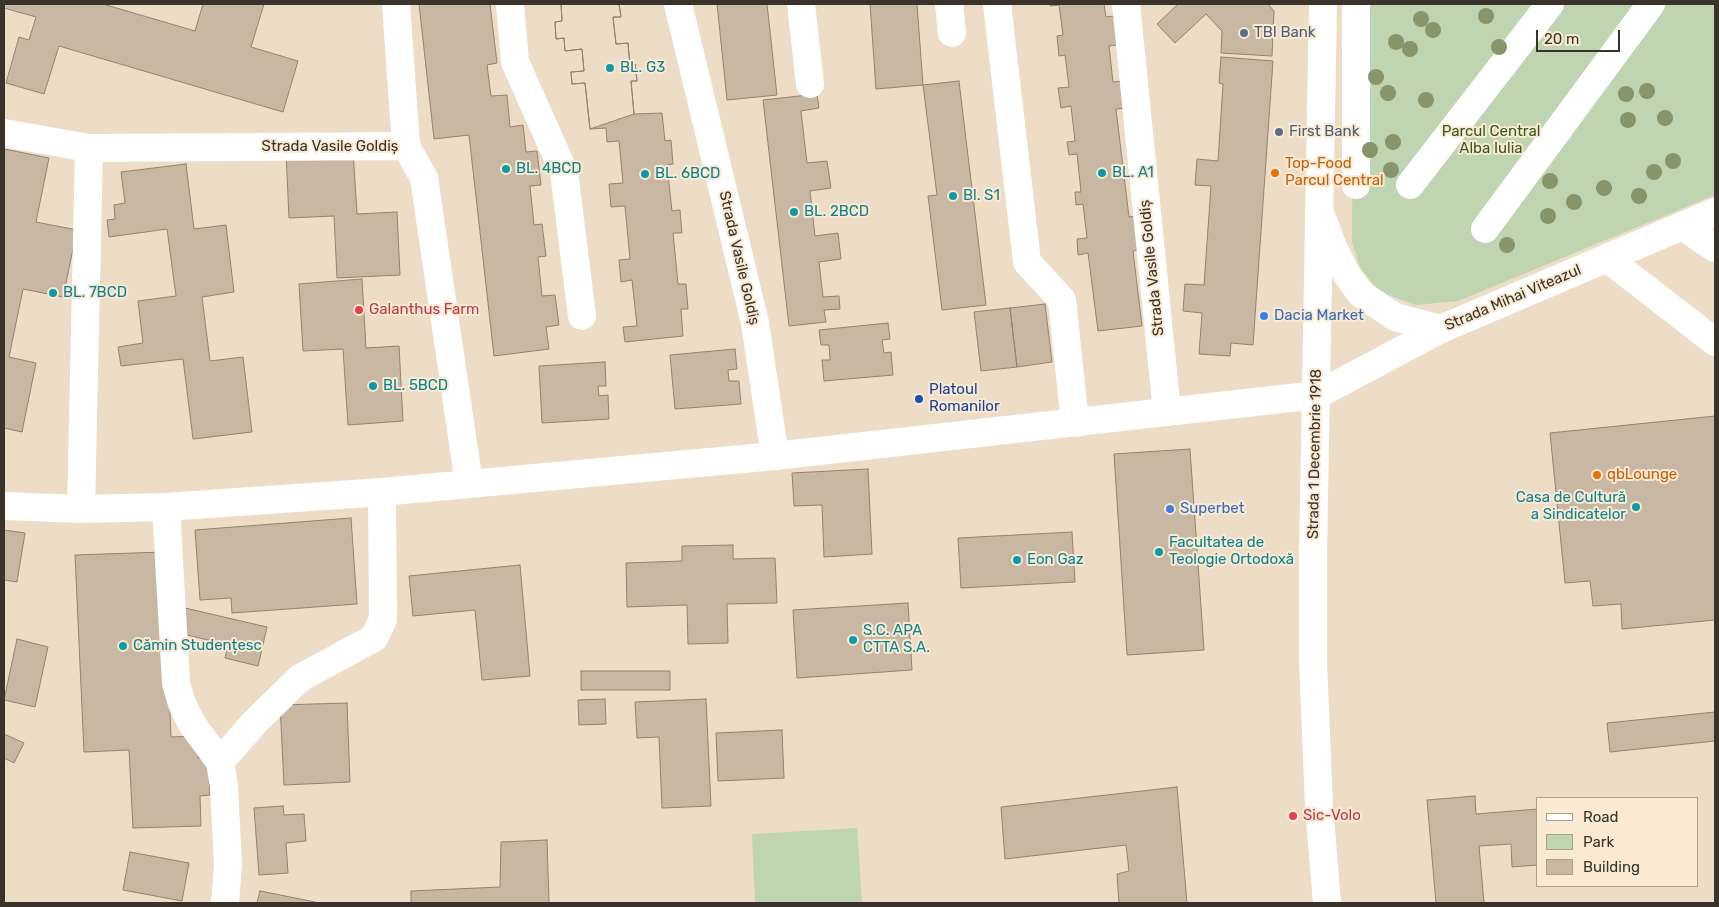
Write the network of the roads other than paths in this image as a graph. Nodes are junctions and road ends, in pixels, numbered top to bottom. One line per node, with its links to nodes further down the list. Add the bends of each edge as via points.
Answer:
1 (396, 4): 15 (street)
2 (510, 4): 25 (street, via 515,62 564,172)
3 (678, 4): 31 (street, Strada Vasile Goldiș, via 755,322)
4 (801, 4): 13 (street)
5 (949, 4): 12 (street)
6 (997, 4): 30 (street, via 1028,262 1062,300)
7 (1126, 4): 29 (street, Strada Vasile Goldiș)
8 (1324, 4): 19 (street, Strada 1 Decembrie 1918)
9 (1356, 4): 17 (street)
10 (1550, 4): 18 (street)
11 (1652, 4): 22 (street)
12 (952, 33)
13 (810, 84)
14 (4, 133): 16 (street, Strada Vasile Goldiș)
15 (406, 146): 16 (street, Strada Vasile Goldiș); 32 (street, Strada Vasile Goldiș, via 424,178)
16 (89, 148): 36 (street)
17 (1356, 185)
18 (1410, 185)
19 (1318, 208): 26 (street, via 1347,275 1362,294 1395,317); 28 (street, Strada 1 Decembrie 1918)
20 (1715, 212): 21 (street, Strada Mihai Viteazul)
21 (1682, 226): 23 (street); 24 (street, Strada Mihai Viteazul)
22 (1485, 229)
23 (1715, 248)
24 (1608, 258): 26 (street, Strada Mihai Viteazul); 27 (street)
25 (582, 316)
26 (1441, 328): 28 (street, Strada Mihai Viteazul)
27 (1715, 342)
28 (1317, 395): 29 (street); 39 (street, Strada 1 Decembrie 1918, via 1313,661 1318,806)
29 (1166, 412): 30 (street)
30 (1075, 423): 31 (street)
31 (775, 456): 32 (street)
32 (469, 484): 33 (street)
33 (382, 492): 35 (street); 37 (street, via 383,619 374,638 300,678)
34 (4, 506): 36 (street)
35 (166, 507): 36 (street); 37 (street, via 176,683 192,724)
36 (81, 509)
37 (220, 762): 38 (street, via 228,865)
38 (225, 903)
39 (1327, 903)

